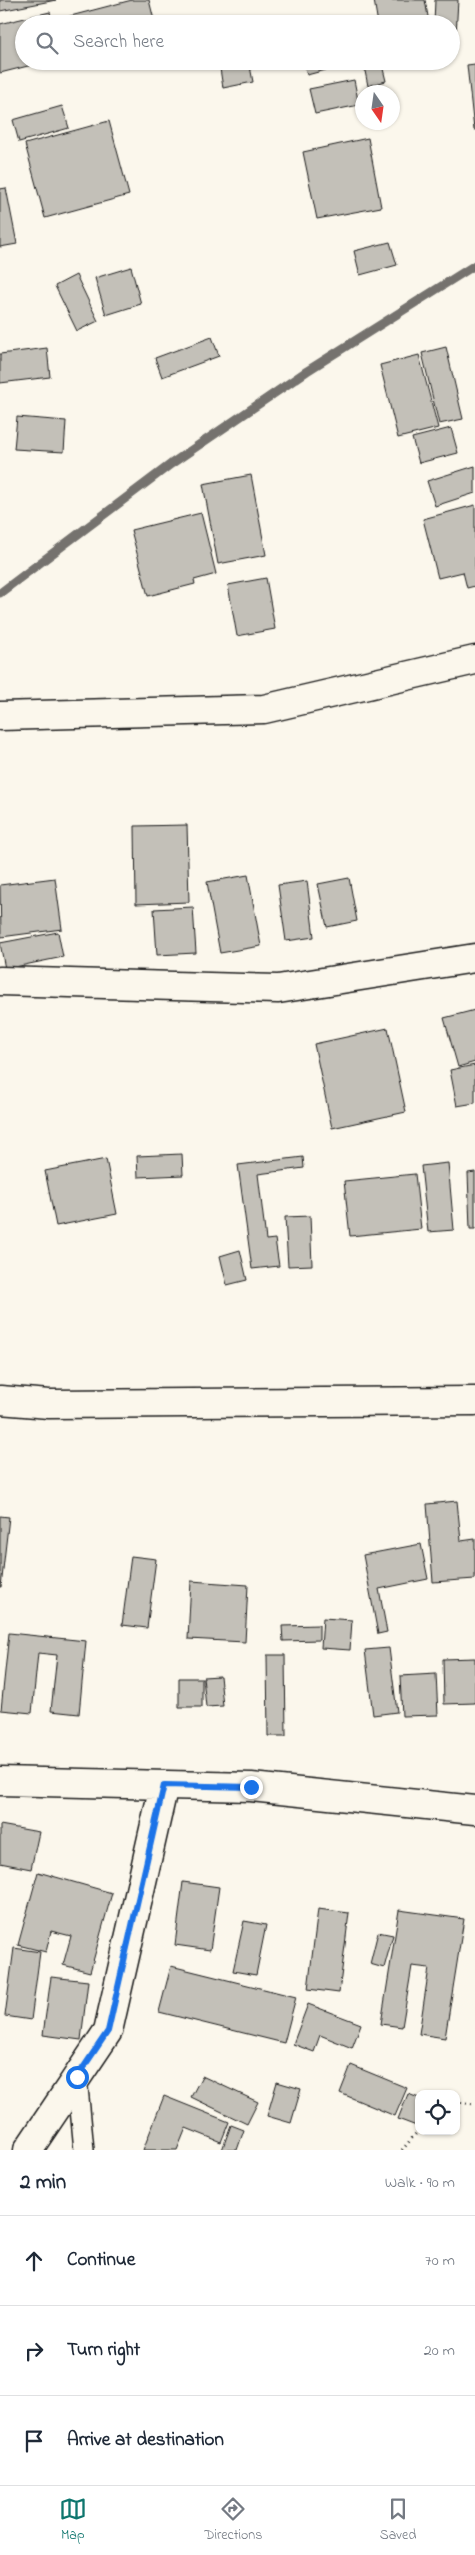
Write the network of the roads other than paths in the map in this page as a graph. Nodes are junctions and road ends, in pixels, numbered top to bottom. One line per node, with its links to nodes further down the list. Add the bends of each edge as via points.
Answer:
1 (475, 660): 2 (street, via 264,709)
2 (0, 716)
3 (475, 958): 4 (street, via 278,989)
4 (0, 981)
5 (0, 1400): 6 (street, via 49,1404)
6 (475, 1401)
7 (0, 1781): 8 (street)
8 (164, 1785): 9 (street, via 251,1787); 10 (street, via 108,2031)
9 (475, 1810)
10 (77, 2077): 11 (street); 12 (lane)
11 (28, 2150)
12 (84, 2150)

